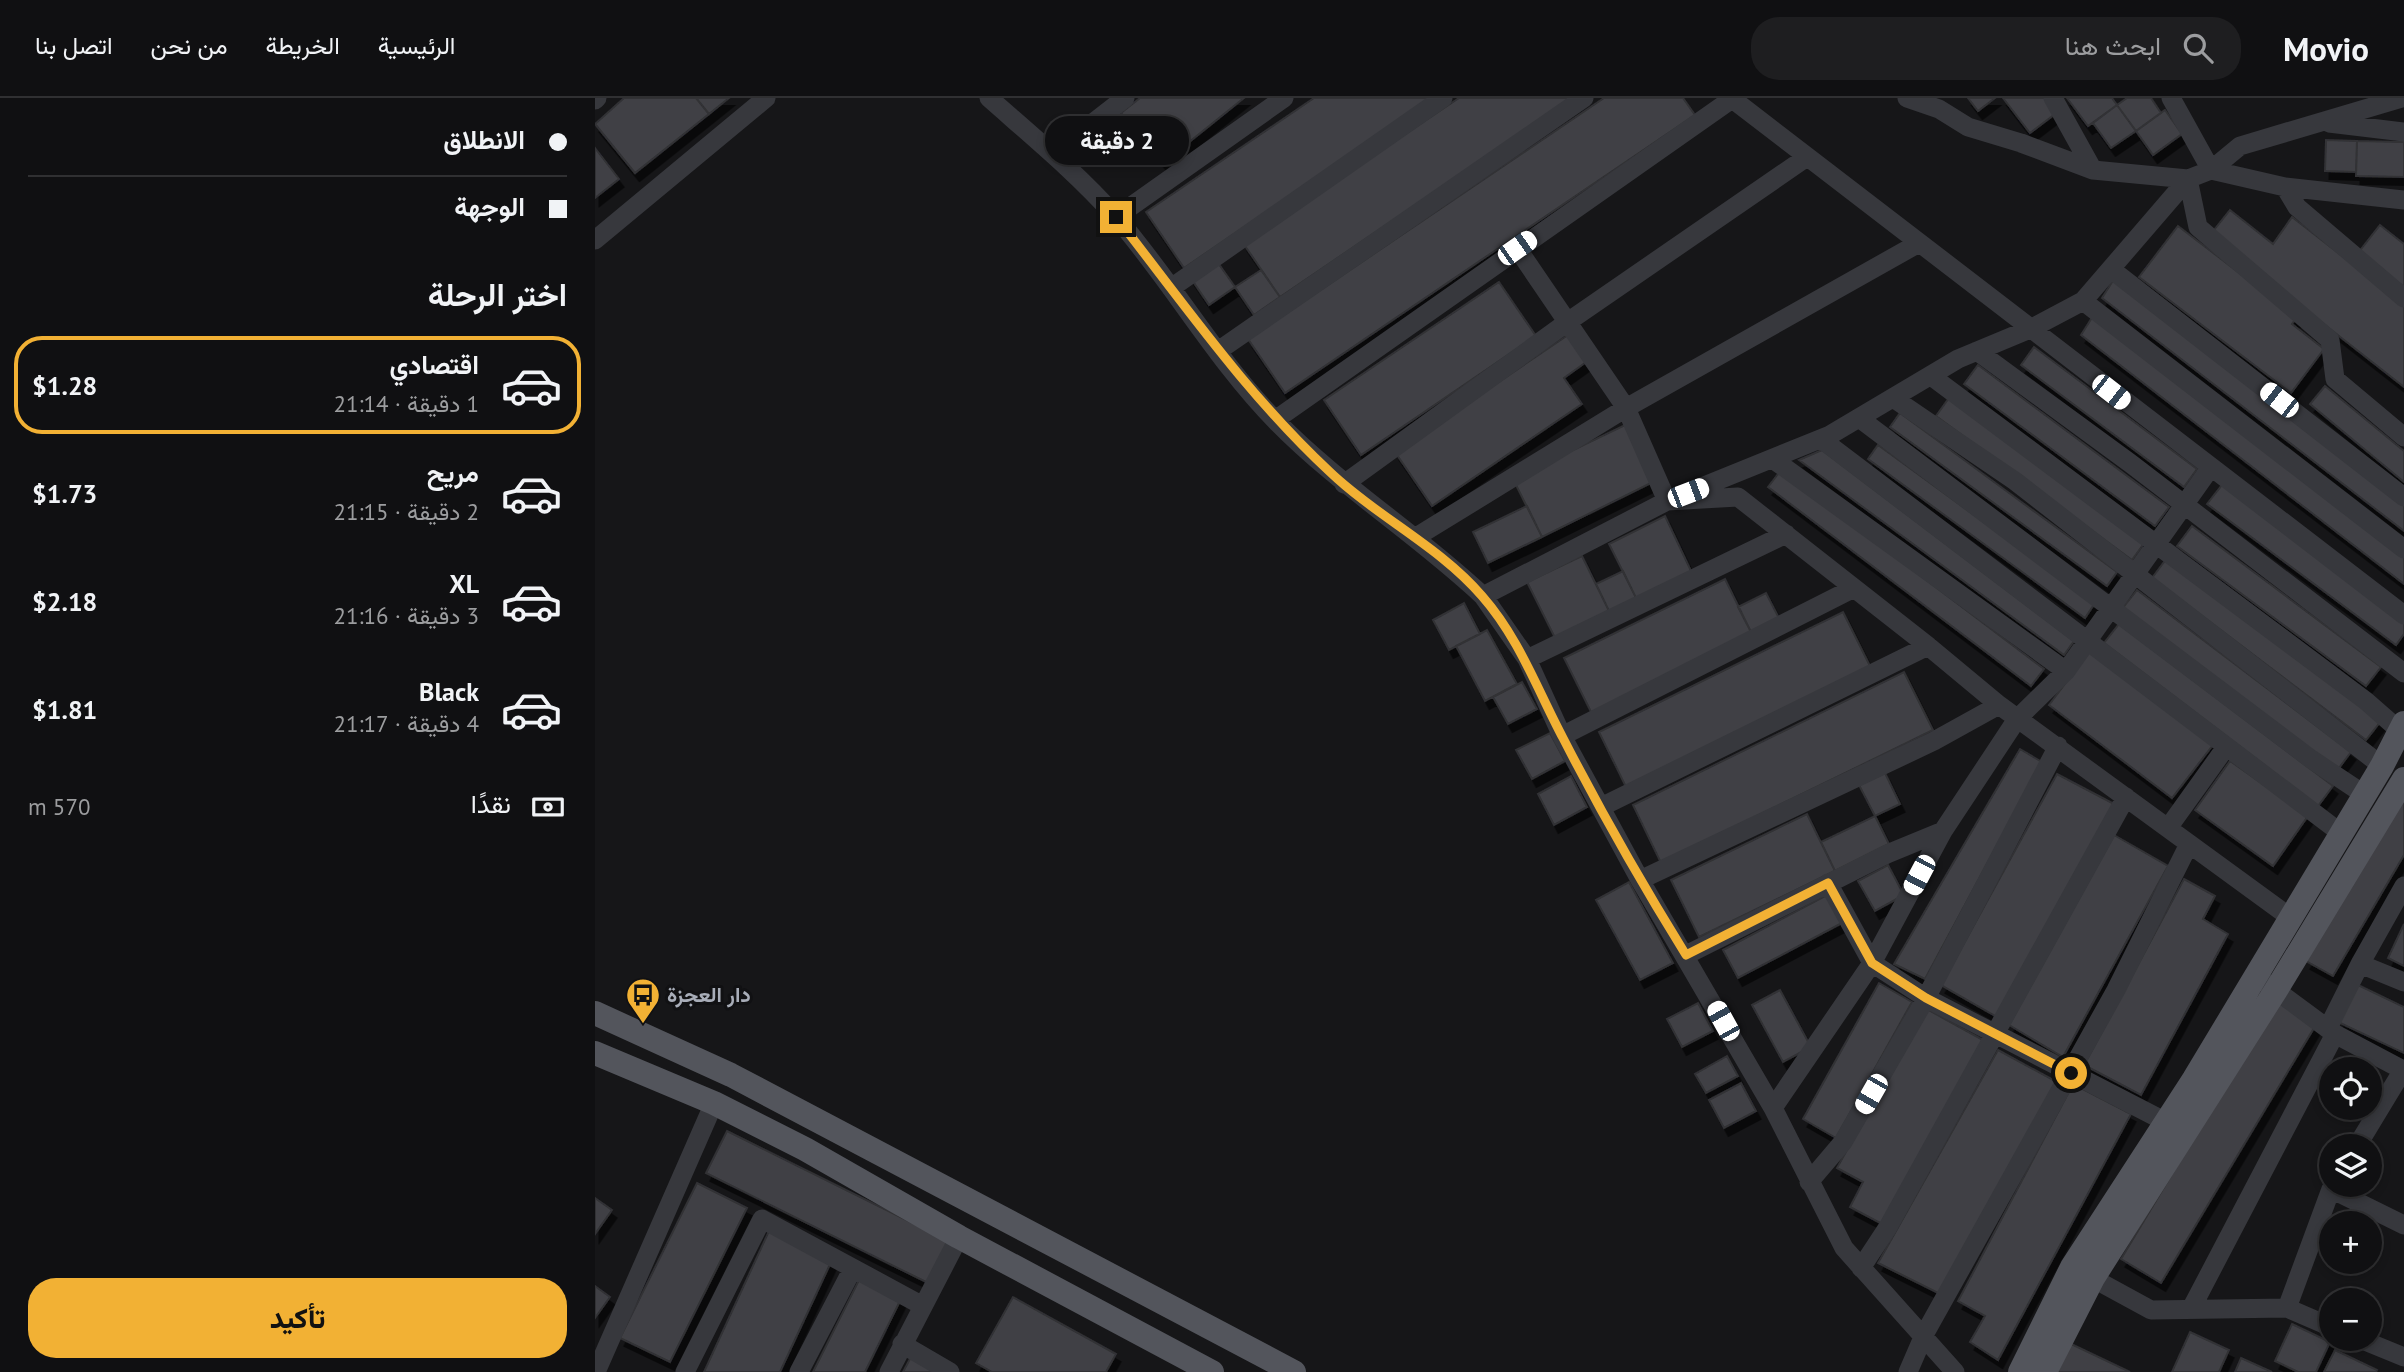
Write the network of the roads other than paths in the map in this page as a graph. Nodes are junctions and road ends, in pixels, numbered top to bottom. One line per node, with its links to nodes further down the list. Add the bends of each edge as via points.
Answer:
1 (766, 98): 23 (street)
2 (989, 98): 15 (street)
3 (1125, 98): 15 (street)
4 (1284, 98): 22 (street)
5 (1443, 98): 27 (street)
6 (1584, 98): 32 (street)
7 (1731, 98): 16 (street); 25 (street)
8 (1907, 98): 12 (street)
9 (2053, 98): 17 (street)
10 (2171, 98): 18 (street)
11 (2402, 98): 13 (street)
12 (1936, 104): 17 (street, via 1968,127)
13 (2321, 123): 14 (street); 18 (street, via 2240,146)
14 (2404, 132)
15 (1053, 154): 22 (street)
16 (1807, 157): 24 (street); 30 (street)
17 (2093, 170): 19 (street)
18 (2211, 170): 19 (street); 20 (street)
19 (2188, 178): 26 (street); 39 (street, via 2198,227 2330,340 2335,379)
20 (2285, 187): 21 (street); 28 (street, via 2297,208)
21 (2404, 200)
22 (1116, 217): 27 (street)
23 (595, 240)
24 (1919, 243): 31 (street); 36 (street)
25 (1517, 248): 30 (street); 38 (street)
26 (2112, 270): 29 (street); 44 (street)
27 (1171, 288): 32 (street)
28 (2404, 298)
29 (2083, 301): 31 (street); 50 (street)
30 (1569, 321): 36 (street); 43 (street)
31 (2030, 329): 33 (street); 42 (street)
32 (1218, 351): 38 (street)
33 (1977, 351): 34 (street); 46 (street)
34 (1931, 376): 35 (street); 49 (street)
35 (1893, 398): 37 (street); 51 (street, via 2015,481)
36 (1626, 408): 45 (street); 48 (street)
37 (1859, 418): 40 (street); 54 (street)
38 (1275, 420): 43 (street)
39 (2404, 437)
40 (1821, 439): 41 (street); 56 (street)
41 (1774, 460): 45 (street); 59 (street)
42 (2211, 467): 46 (street); 55 (street)
43 (1344, 484): 48 (street)
44 (2404, 497)
45 (1667, 501): 47 (street, via 1738,497); 53 (street)
46 (2184, 504): 49 (street); 60 (street)
47 (1786, 534): 52 (street); 58 (street)
48 (1416, 537): 53 (street)
49 (2156, 543): 51 (street); 63 (street)
50 (2404, 549)
51 (2135, 574): 54 (street); 67 (street)
52 (1854, 588): 57 (street); 64 (street)
53 (1483, 596): 58 (street)
54 (2111, 608): 56 (street); 69 (street)
55 (2404, 615)
56 (2088, 641): 59 (street); 66 (street)
57 (1928, 646): 61 (street); 71 (street)
58 (1527, 659): 64 (street)
59 (2066, 671): 62 (street)
60 (2404, 673)
61 (1999, 705): 62 (street); 76 (street, via 1934,741)
62 (2017, 719): 65 (street); 73 (street)
63 (2402, 727): 67 (main road)
64 (1562, 736): 71 (street)
65 (2058, 746): 70 (street); 85 (street)
66 (2226, 747): 72 (street); 74 (street)
67 (2382, 766): 69 (main road)
68 (2404, 779): 84 (main road)
69 (2365, 795): 74 (main road)
70 (2126, 797): 72 (street); 88 (street)
71 (1601, 807): 76 (street)
72 (2168, 828): 75 (street)
73 (1943, 831): 77 (street); 81 (street)
74 (2342, 834): 79 (main road)
75 (2189, 844): 79 (street); 91 (street)
76 (1640, 880): 80 (street)
77 (1828, 883): 80 (street); 81 (street)
78 (2404, 887): 82 (street)
79 (2291, 918): 84 (main road)
80 (1686, 955): 93 (street)
81 (1872, 963): 85 (street); 93 (street)
82 (2360, 964): 83 (street); 87 (street)
83 (2404, 982)
84 (2266, 983): 87 (street); 94 (main road); 103 (main road)
85 (1926, 998): 88 (street); 96 (street, via 1843,1142)
86 (595, 1013): 119 (main road, via 731,1074)
87 (2331, 1031): 90 (street); 106 (street)
88 (1995, 1034): 91 (street); 101 (street)
89 (595, 1053): 92 (main road)
90 (2403, 1070): 95 (street)
91 (2071, 1073): 94 (street); 108 (street)
92 (714, 1103): 100 (main road); 112 (street)
93 (1773, 1108): 96 (street)
94 (2166, 1122): 103 (main road)
95 (2364, 1134)
96 (1809, 1182): 101 (street, via 1844,1248)
97 (2329, 1197): 105 (street)
98 (2352, 1197): 99 (street)
99 (2404, 1225)
100 (958, 1237): 104 (street); 118 (main road)
101 (1861, 1268): 108 (street)
102 (852, 1270): 104 (street); 114 (street, via 762,1219); 115 (street)
103 (2082, 1273): 106 (street, via 2151,1310); 122 (main road); 123 (main road)
104 (923, 1306): 109 (street)
105 (2287, 1308): 106 (street); 107 (street)
106 (2191, 1310)
107 (2319, 1322)
108 (1924, 1335): 120 (street); 121 (street)
109 (902, 1344): 116 (street); 117 (street)
110 (2381, 1351): 111 (street)
111 (2400, 1362)
112 (596, 1372): 113 (street)
113 (605, 1372)
114 (685, 1372)
115 (799, 1372)
116 (888, 1372)
117 (950, 1372)
118 (1213, 1372)
119 (1294, 1372)
120 (1908, 1372)
121 (1955, 1372)
122 (2020, 1372)
123 (2045, 1372)

